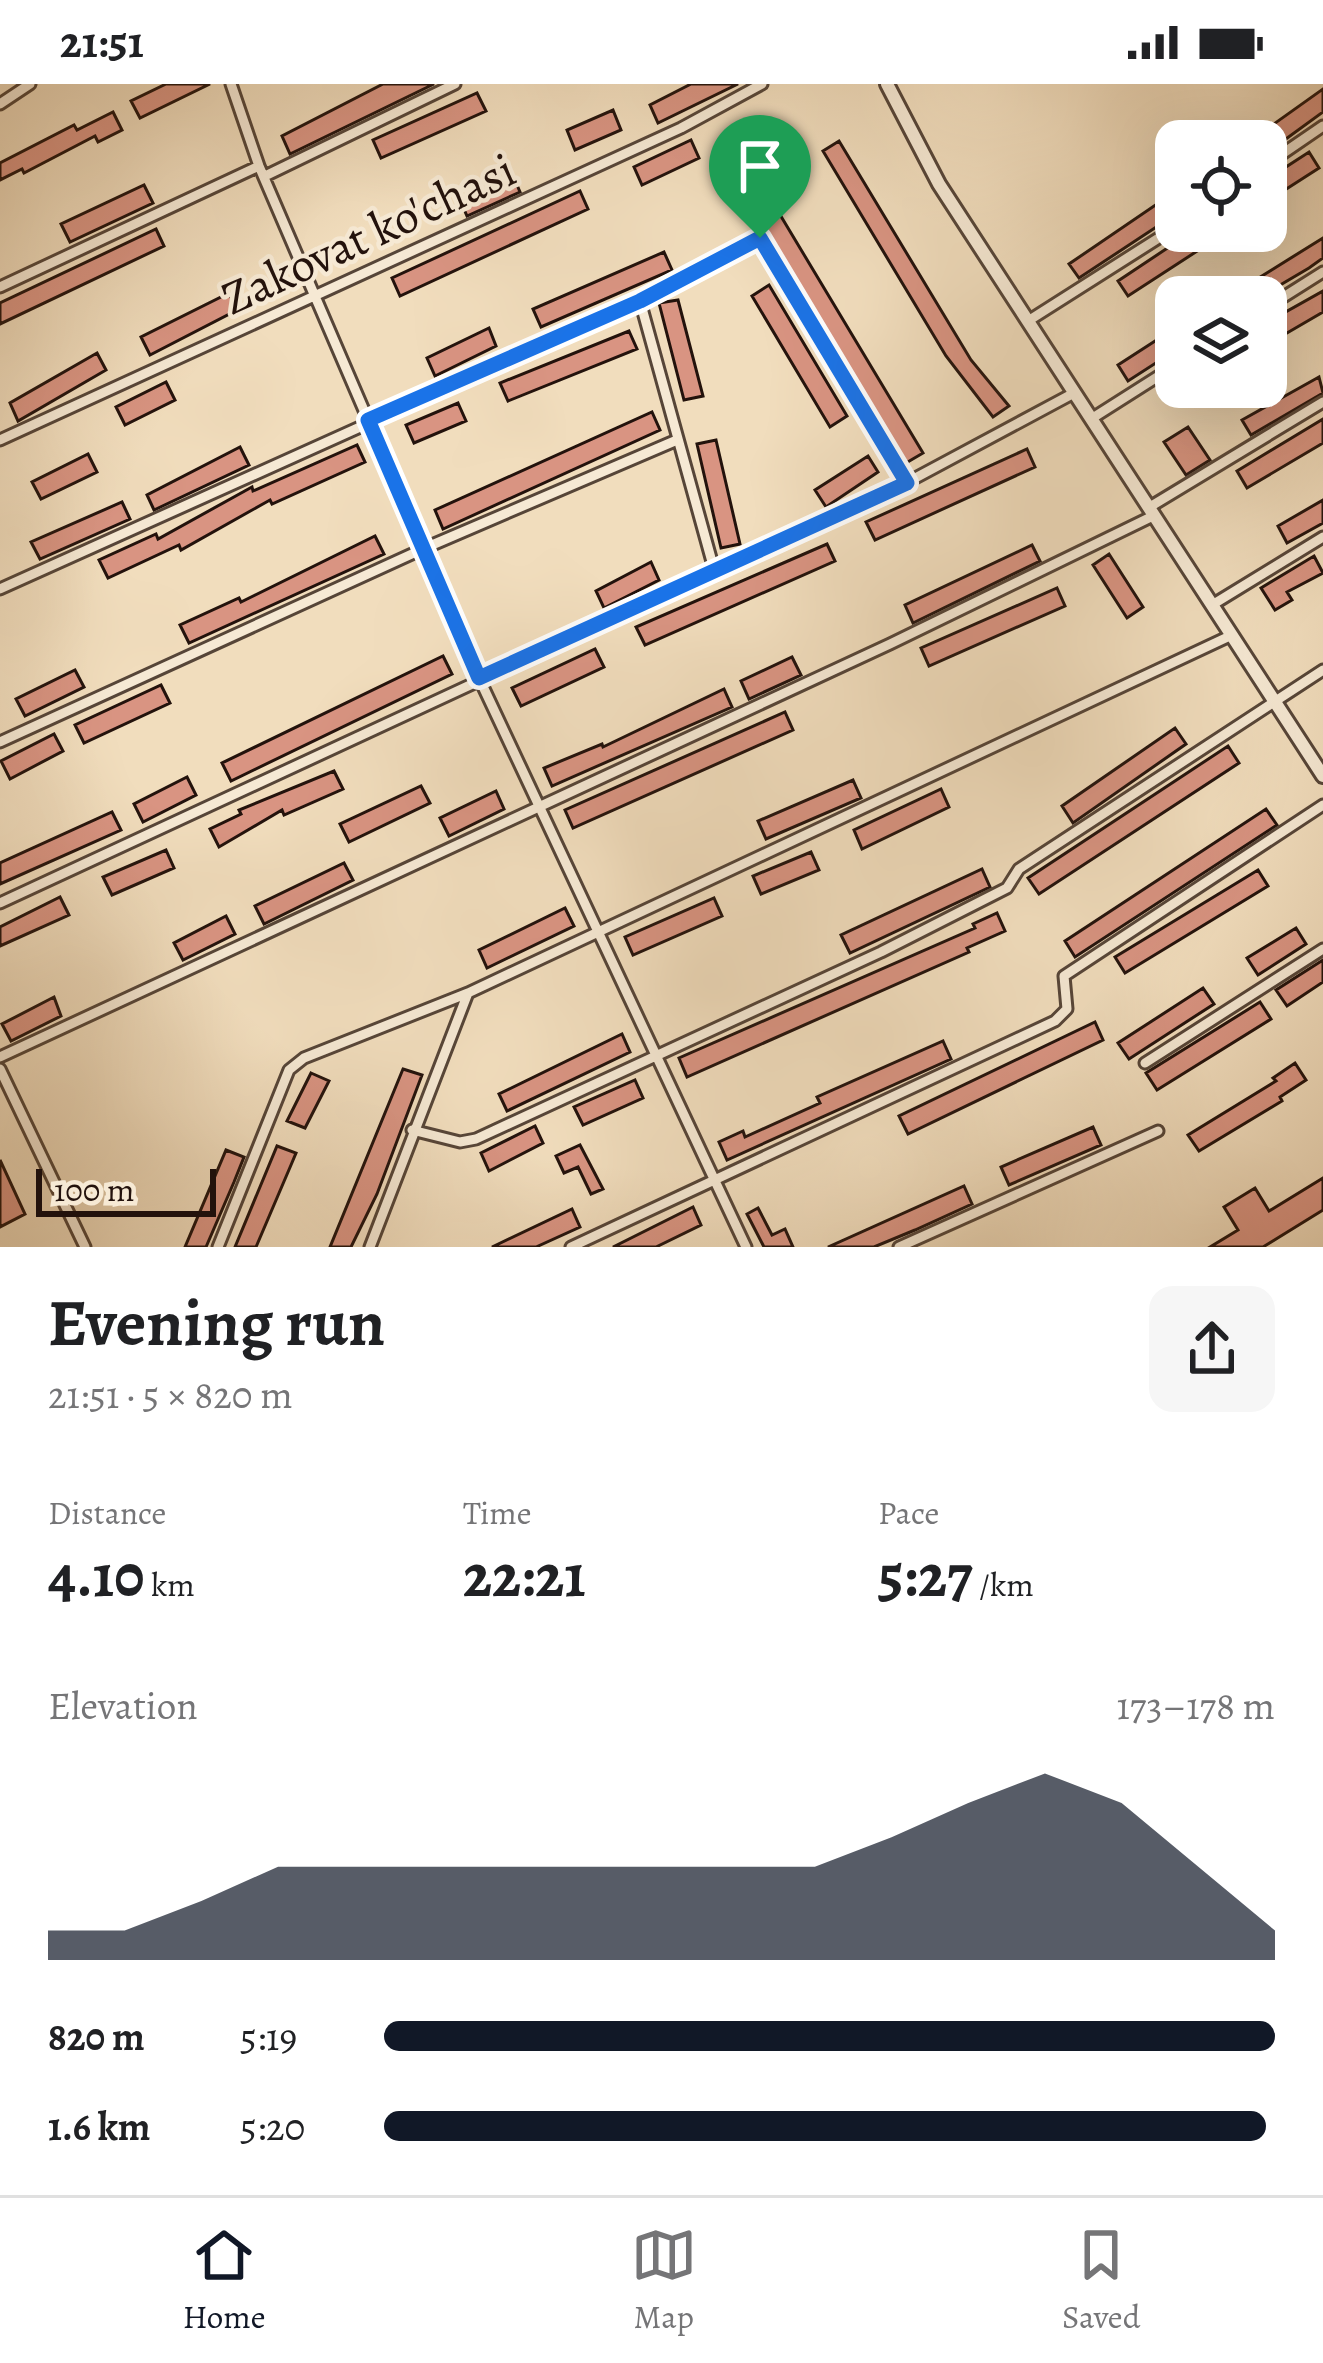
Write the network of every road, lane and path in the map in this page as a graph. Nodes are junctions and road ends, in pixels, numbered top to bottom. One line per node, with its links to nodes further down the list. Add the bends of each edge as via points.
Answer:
1 (30, 84): 6 (street)
2 (231, 84): 9 (street)
3 (454, 84): 9 (street)
4 (762, 84): 14 (street, Zakovat ko'chasi)
5 (887, 84): 16 (street, via 939,184)
6 (0, 104)
7 (1323, 126): 8 (street)
8 (1287, 151)
9 (262, 171): 12 (street); 14 (street)
10 (1155, 240): 16 (street)
11 (1323, 272): 13 (street)
12 (0, 287)
13 (1287, 295)
14 (317, 298): 21 (street); 22 (street, Zakovat ko'chasi)
15 (640, 301): 21 (street); 23 (street); 24 (street, via 760,238)
16 (1028, 321): 18 (street)
17 (1155, 378): 20 (street)
18 (1074, 393): 20 (street); 24 (street)
19 (1323, 402): 25 (street)
20 (1091, 418): 25 (street)
21 (368, 420): 27 (street); 29 (street)
22 (0, 440)
23 (677, 440): 27 (street); 28 (street)
24 (907, 483): 28 (street)
25 (1150, 512): 30 (street); 37 (street, via 890,644)
26 (1323, 537): 30 (street)
27 (425, 548): 33 (street); 35 (street)
28 (714, 569): 33 (street)
29 (0, 589)
30 (1212, 605): 31 (street)
31 (1232, 635): 34 (street); 40 (street)
32 (1323, 670): 34 (street)
33 (479, 678): 37 (street); 39 (street)
34 (1274, 700): 36 (street); 43 (street, via 1018,869 1007,888)
35 (0, 742)
36 (1323, 776)
37 (539, 804): 40 (street); 44 (street)
38 (1323, 806): 49 (street, via 1064,976 1067,1009 1055,1022)
39 (0, 903)
40 (600, 929): 42 (street); 43 (street)
41 (1323, 949): 45 (street)
42 (468, 993): 47 (street); 51 (street, via 289,1070)
43 (655, 1054): 47 (street, via 476,1138); 49 (street)
44 (0, 1057)
45 (1145, 1063)
46 (0, 1069): 50 (street)
47 (412, 1130): 52 (street)
48 (1158, 1131): 55 (street)
49 (714, 1180): 53 (street); 54 (street)
50 (86, 1247)
51 (218, 1247)
52 (370, 1247)
53 (571, 1247)
54 (746, 1247)
55 (899, 1247)

